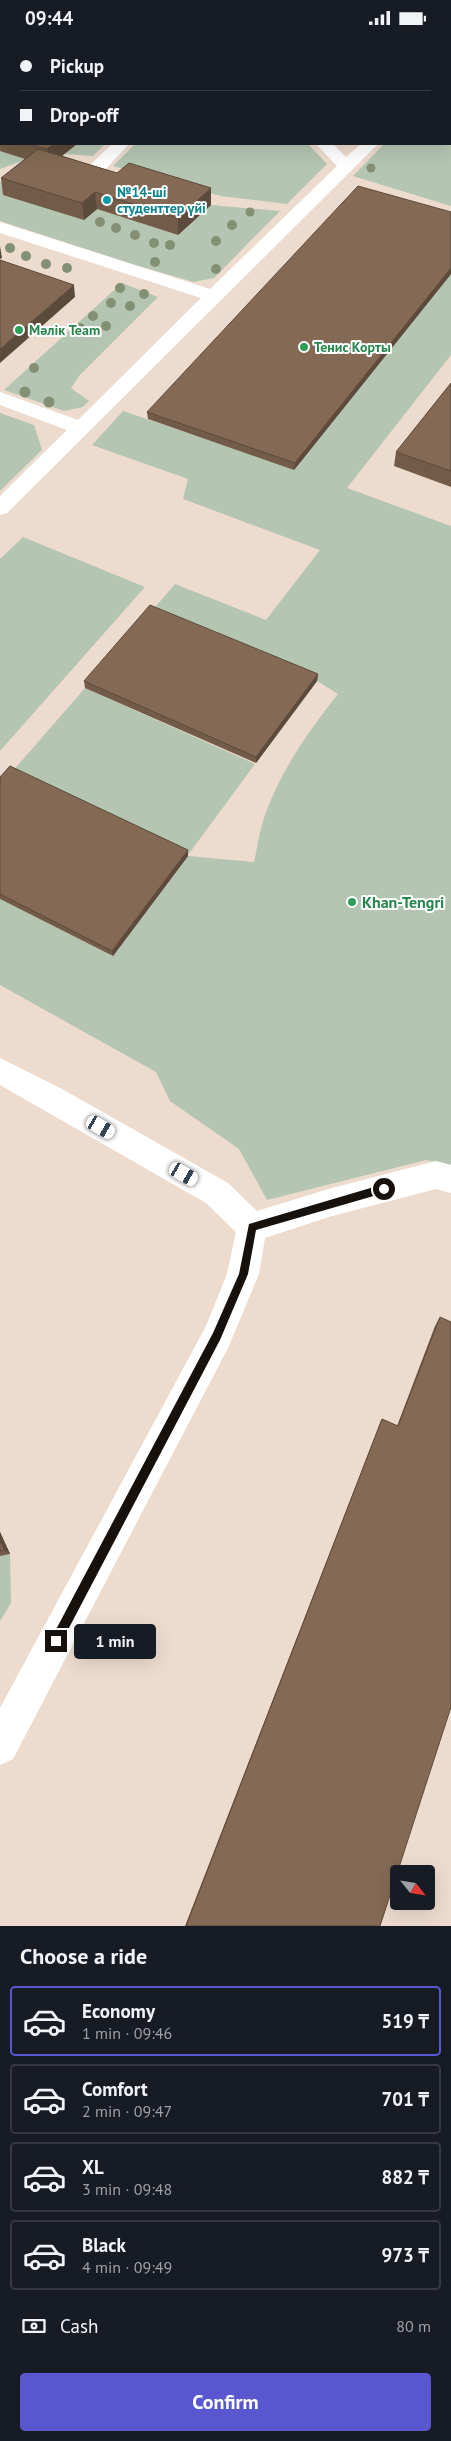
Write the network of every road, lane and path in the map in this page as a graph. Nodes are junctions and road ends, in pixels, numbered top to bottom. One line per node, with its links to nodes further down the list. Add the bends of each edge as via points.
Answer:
1 (120, 145): 5 (street)
2 (325, 145): 4 (street)
3 (369, 145): 4 (street)
4 (346, 166): 7 (street)
5 (95, 170)
6 (0, 227): 7 (street)
7 (212, 296): 9 (street)
8 (0, 398): 9 (street)
9 (82, 429): 10 (street)
10 (0, 509)
11 (0, 1071): 13 (street, via 217,1193)
12 (451, 1179): 13 (street, via 436,1175)
13 (252, 1227): 14 (street, via 243,1274 216,1337)
14 (0, 1746)

